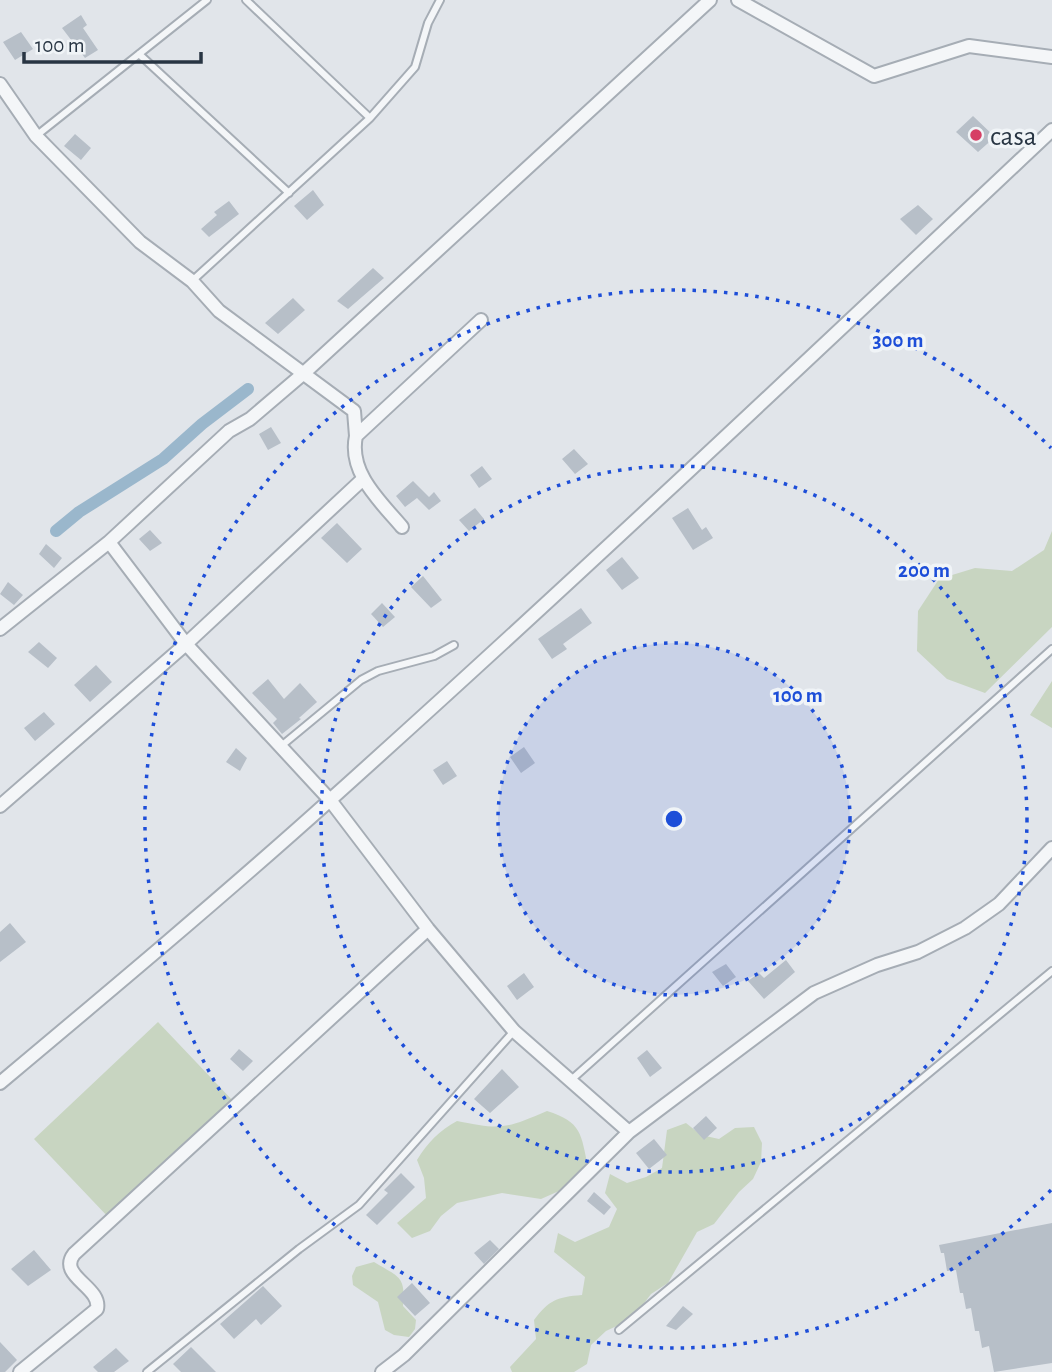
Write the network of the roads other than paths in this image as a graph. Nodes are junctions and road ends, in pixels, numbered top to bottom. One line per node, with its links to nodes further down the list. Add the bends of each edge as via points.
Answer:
1 (207, 0): 6 (lane)
2 (246, 0): 9 (lane)
3 (440, 0): 9 (lane, via 415,67)
4 (710, 0): 15 (street)
5 (738, 0): 7 (street, via 874,76 969,46)
6 (139, 54): 11 (lane); 12 (lane)
7 (1052, 57)
8 (0, 84): 11 (street)
9 (370, 118): 12 (lane)
10 (1052, 130): 25 (street)
11 (36, 136): 13 (street, via 140,242)
12 (289, 193): 13 (lane)
13 (192, 281): 15 (street, via 219,311)
14 (481, 320): 16 (street)
15 (304, 373): 16 (street, via 354,411); 19 (street, via 229,431)
16 (356, 436): 17 (street)
17 (363, 479): 18 (street); 21 (street)
18 (402, 527)
19 (109, 542): 20 (street); 21 (street)
20 (0, 629)
21 (186, 644): 24 (street); 26 (street)
22 (454, 645): 24 (lane, via 361,680)
23 (1052, 649): 31 (lane)
24 (280, 747): 25 (street)
25 (330, 800): 28 (street); 32 (street)
26 (0, 806)
27 (1052, 848): 33 (street, via 999,904 965,928 919,952 814,993)
28 (428, 929): 30 (street); 35 (street, via 74,1254 70,1268 97,1298 97,1309)
29 (1052, 971): 34 (lane)
30 (514, 1031): 31 (street); 36 (lane, via 359,1206)
31 (570, 1081): 33 (street)
32 (0, 1083)
33 (629, 1132): 37 (street)
34 (619, 1330)
35 (20, 1372)
36 (147, 1372)
37 (382, 1372)

